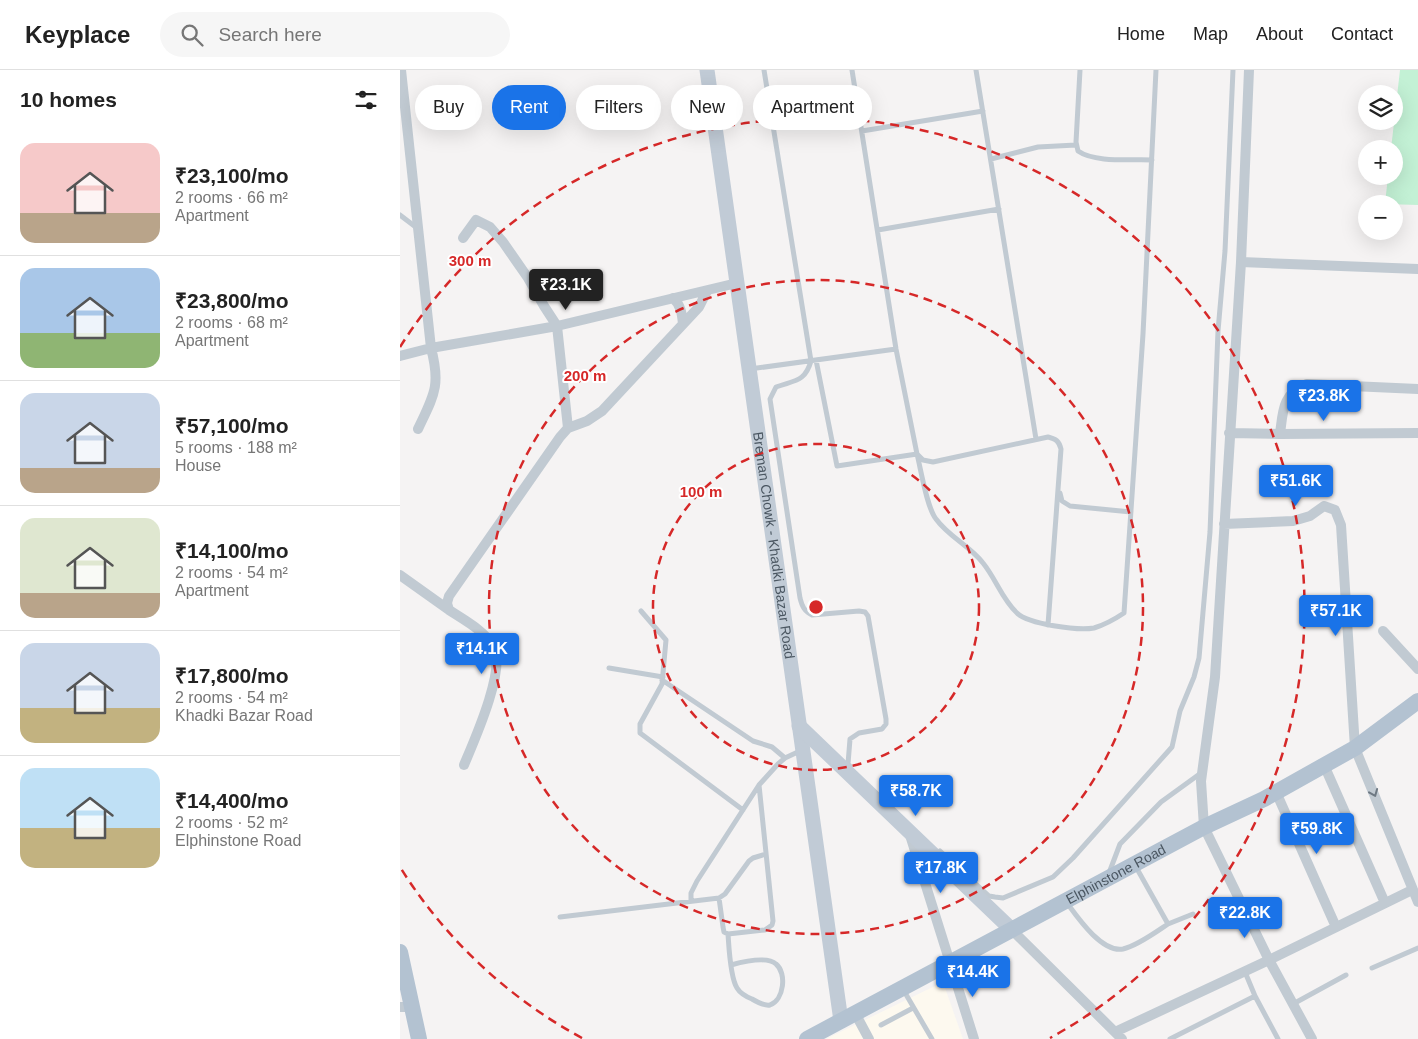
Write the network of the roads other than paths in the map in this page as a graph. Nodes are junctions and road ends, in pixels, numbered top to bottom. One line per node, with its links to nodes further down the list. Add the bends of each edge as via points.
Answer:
1 (401, 70): 17 (street)
2 (707, 70): 22 (main road, Breman Chowk - Khadki Bazar Road)
3 (764, 70): 30 (lane)
4 (852, 70): 11 (lane)
5 (976, 70): 10 (lane)
6 (1080, 70): 12 (lane)
7 (1156, 70): 14 (lane)
8 (1233, 70): 65 (lane, via 1210,532 1199,658 1180,711 1172,747 1073,858 1045,882 1003,898 989,896)
9 (1249, 70): 20 (street)
10 (983, 111): 11 (lane); 13 (lane)
11 (862, 131): 18 (lane)
12 (1076, 145): 13 (lane, via 1038,147); 14 (lane, via 1078,151 1094,158)
13 (991, 158): 15 (lane)
14 (1152, 160): 41 (lane)
15 (999, 209): 18 (lane); 38 (lane)
16 (400, 215): 17 (lane)
17 (418, 228): 27 (street)
18 (878, 230): 28 (lane)
19 (464, 238): 26 (street, via 476,220 490,227 528,278)
20 (1241, 262): 21 (street); 35 (street)
21 (1418, 269)
22 (737, 283): 23 (street); 31 (main road, Breman Chowk - Khadki Bazar Road)
23 (707, 291): 24 (street); 25 (street, via 698,308)
24 (673, 298): 25 (street, via 678,303); 26 (street)
25 (683, 324): 33 (street, via 602,411)
26 (557, 326): 27 (street); 33 (street)
27 (430, 348): 29 (street); 34 (street, via 436,366 435,390)
28 (896, 349): 30 (lane); 39 (lane)
29 (400, 356)
30 (814, 360): 31 (lane); 39 (lane, via 838,466); 61 (lane, via 803,377 776,387 770,399 800,598 806,612 812,615 859,611 868,616 886,724 882,729 859,732 850,739 848,764)
31 (749, 369): 52 (main road, Breman Chowk - Khadki Bazar Road)
32 (1418, 389): 37 (street, via 1307,384 1290,394 1284,405)
33 (568, 428): 44 (street, via 449,596)
34 (418, 429)
35 (1229, 433): 37 (street); 42 (street)
36 (1418, 433): 37 (street)
37 (1280, 434)
38 (1036, 439): 39 (lane, via 933,462 923,460); 40 (lane, via 1048,437 1059,443)
39 (917, 454): 46 (lane, via 935,518 983,562 1018,615)
40 (1058, 490): 41 (lane, via 1062,501 1070,506); 46 (lane)
41 (1131, 512): 46 (lane, via 1124,613 1093,628)
42 (1224, 524): 53 (street, via 1293,521 1310,516 1324,506 1335,510 1341,525); 58 (street, via 1214,677)
43 (400, 575): 44 (street)
44 (449, 610): 56 (street, via 488,638 497,658 480,729)
45 (641, 611): 50 (lane, via 666,640)
46 (1048, 625)
47 (1383, 631): 49 (street)
48 (609, 668): 50 (lane)
49 (1418, 669)
50 (663, 679): 55 (lane, via 753,741 772,748); 62 (lane, via 640,724 640,733)
51 (1418, 701): 53 (main road, Elphinstone Road)
52 (799, 726): 54 (main road, Breman Chowk - Khadki Bazar Road); 64 (main road)
53 (1355, 748): 57 (main road, Elphinstone Road); 69 (street, one-way to 69)
54 (803, 750): 55 (lane); 94 (main road, Breman Chowk - Khadki Bazar Road)
55 (785, 758): 59 (lane)
56 (464, 765)
57 (1324, 765): 60 (main road, Elphinstone Road); 74 (street)
58 (1202, 773): 63 (street); 68 (lane, via 1161,802 1120,844)
59 (760, 785): 62 (lane); 66 (lane)
60 (1276, 792): 63 (main road, Elphinstone Road); 78 (street)
61 (880, 795)
62 (743, 810): 71 (lane, via 697,881)
63 (1204, 827): 67 (main road, Elphinstone Road); 83 (street)
64 (909, 832): 79 (main road); 84 (street)
65 (936, 847)
66 (766, 854): 70 (lane, via 753,858); 80 (lane, via 772,926 765,930)
67 (1135, 864): 68 (main road, Elphinstone Road); 77 (lane)
68 (1106, 879): 72 (main road, Elphinstone Road)
69 (1412, 890): 73 (street); 74 (street)
70 (719, 898): 71 (lane); 80 (lane, via 724,932)
71 (691, 901): 76 (lane)
72 (1066, 901): 77 (lane, via 1087,930 1116,950 1125,949); 79 (main road, Elphinstone Road)
73 (1418, 902)
74 (1385, 903): 78 (street)
75 (1193, 914): 77 (lane)
76 (560, 917)
77 (1168, 924)
78 (1336, 927): 83 (street)
79 (1012, 930): 84 (main road, Elphinstone Road); 96 (street)
80 (728, 934): 85 (lane)
81 (1418, 948): 86 (lane)
82 (400, 952): 92 (main road)
83 (1270, 960): 87 (street); 91 (street)
84 (950, 964): 89 (main road, Elphinstone Road); 102 (street)
85 (731, 965): 85 (lane, via 736,987 745,995 765,1005 771,1005 778,999 783,986 777,964 748,961)
86 (1372, 968)
87 (1244, 972): 90 (lane); 96 (street)
88 (1346, 975): 91 (lane)
89 (902, 988): 93 (lane); 94 (main road, Elphinstone Road)
90 (1255, 996): 97 (lane); 103 (lane)
91 (1293, 1004): 104 (street)
92 (406, 1007): 98 (main road)
93 (913, 1008): 95 (lane); 101 (lane)
94 (848, 1017): 99 (main road, Elphinstone Road); 100 (street)
95 (881, 1025)
96 (1118, 1035)
97 (1174, 1038)
98 (419, 1039)
99 (807, 1039)
100 (869, 1039)
101 (932, 1039)
102 (974, 1039)
103 (1278, 1039)
104 (1312, 1039)

